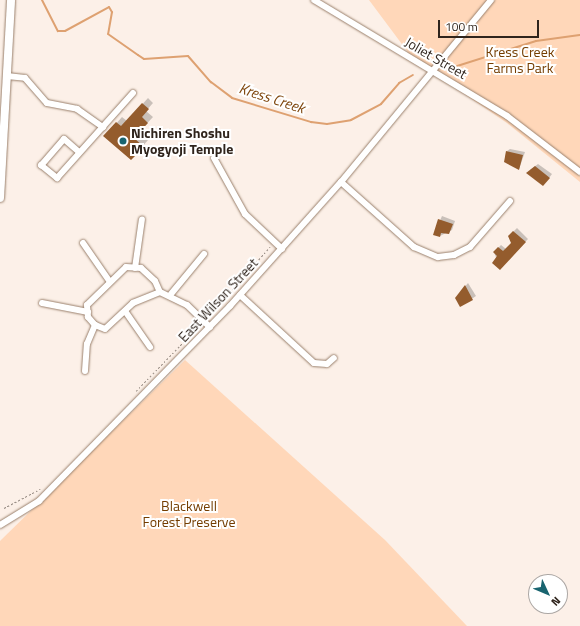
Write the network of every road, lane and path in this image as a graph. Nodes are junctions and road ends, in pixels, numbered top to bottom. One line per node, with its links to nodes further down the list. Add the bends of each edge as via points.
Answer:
1 (11, 0): 5 (main road)
2 (314, 0): 4 (street, Joliet Street)
3 (491, 0): 4 (street, East Wilson Street)
4 (432, 69): 10 (street, Joliet Street, via 507,116); 11 (street, East Wilson Street)
5 (7, 76): 7 (street, via 25,78 47,103 77,109); 12 (main road)
6 (133, 93): 7 (street)
7 (103, 127): 8 (street)
8 (79, 152): 8 (street, via 57,178 42,165 64,139)
9 (214, 158): 17 (street, via 245,214)
10 (580, 172)
11 (341, 182): 13 (street, via 414,247 438,256 454,255 470,247); 17 (street, East Wilson Street)
12 (0, 198)
13 (510, 201)
14 (142, 219): 19 (street)
15 (83, 243): 20 (street)
16 (272, 246): 27 (path)
17 (282, 249): 23 (street, East Wilson Street)
18 (204, 254): 22 (street)
19 (135, 268): 20 (street, via 126,267); 21 (street, via 141,268 155,281)
20 (110, 282): 26 (street, via 87,305)
21 (160, 292): 22 (street); 25 (street)
22 (171, 294): 30 (street)
23 (240, 295): 30 (street, East Wilson Street); 32 (street, via 314,363 327,364)
24 (42, 303): 26 (street)
25 (125, 311): 29 (street, via 105,329); 31 (street)
26 (88, 312): 29 (street)
27 (207, 317)
28 (201, 324): 34 (path)
29 (95, 325): 33 (street, via 88,344)
30 (210, 327): 37 (street, East Wilson Street, via 39,501)
31 (150, 347)
32 (334, 358)
33 (85, 371)
34 (134, 394)
35 (43, 488): 36 (path)
36 (4, 508)
37 (0, 525)

